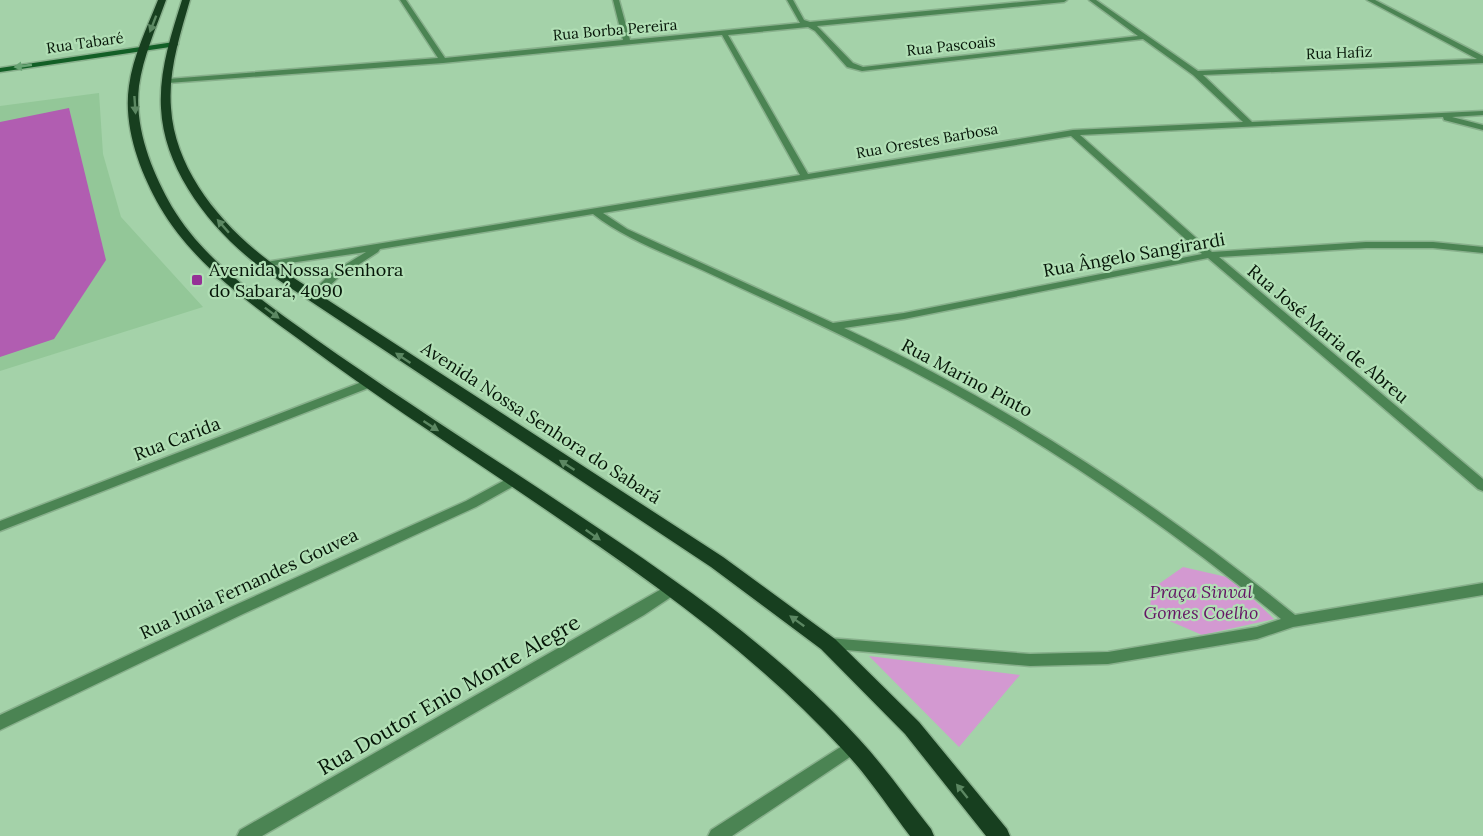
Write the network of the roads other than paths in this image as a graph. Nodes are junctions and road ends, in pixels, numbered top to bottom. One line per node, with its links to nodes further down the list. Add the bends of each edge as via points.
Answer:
1 (162, 0): 15 (main road, one-way to 15)
2 (186, 0): 14 (main road, Avenida Nossa Senhora do Sabará)
3 (403, 0): 17 (street)
4 (616, 0): 13 (street)
5 (789, 0): 10 (street, Rua Pascoais, via 799,18)
6 (1064, 0): 9 (street, Rua Borba Pereira)
7 (1092, 0): 12 (street)
8 (1370, 0): 16 (street)
9 (1019, 2): 10 (street, Rua Borba Pereira)
10 (810, 25): 11 (street, Rua Borba Pereira); 12 (street, Rua Pascoais, via 850,65 862,69)
11 (724, 33): 13 (street, Rua Borba Pereira); 26 (street)
12 (1146, 37): 19 (street)
13 (627, 41): 17 (street, Rua Borba Pereira)
14 (174, 44): 15 (street, Rua Tabaré); 20 (main road, Avenida Nossa Senhora do Sabará)
15 (144, 48): 18 (street, Rua Tabaré, one-way to 18); 34 (main road, one-way to 34, via 134,88 136,126 148,167 168,208 195,245 246,293)
16 (1483, 60): 19 (street, Rua Hafiz)
17 (443, 61): 20 (street, Rua Borba Pereira)
18 (0, 70)
19 (1196, 73): 23 (street)
20 (168, 81): 31 (main road, Avenida Nossa Senhora do Sabará, one-way to 20, via 231,236 205,206 181,161 167,120)
21 (1483, 113): 22 (street, Rua Orestes Barbosa)
22 (1437, 115): 23 (street, Rua Orestes Barbosa); 24 (street)
23 (1249, 123): 25 (street, Rua Orestes Barbosa)
24 (1483, 128)
25 (1073, 134): 26 (street, Rua Orestes Barbosa); 30 (street, Rua José Maria de Abreu)
26 (806, 178): 27 (street, Rua Orestes Barbosa)
27 (597, 213): 28 (street, Rua Orestes Barbosa); 33 (street, Rua Marino Pinto, via 624,231)
28 (381, 246): 31 (street, Rua Orestes Barbosa); 32 (street, Rua Orestes Barbosa, via 334,276)
29 (1483, 250): 30 (street, Rua Ângelo Sangirardi, via 1366,245)
30 (1210, 255): 33 (street, Rua Ângelo Sangirardi); 36 (street, Rua José Maria de Abreu)
31 (266, 265): 32 (main road, Avenida Nossa Senhora do Sabará)
32 (314, 295): 41 (main road, Avenida Nossa Senhora do Sabará, one-way to 32, via 717,562 417,368)
33 (830, 327): 40 (street, Rua Marino Pinto, via 953,388 1066,454 1241,578)
34 (367, 384): 35 (main road, one-way to 35); 37 (street, Rua Carida)
35 (514, 480): 38 (main road, one-way to 38); 42 (street, Rua Junia Fernandes Gouvea, via 471,504)
36 (1483, 486)
37 (0, 526)
38 (672, 589): 43 (main road, via 793,686); 44 (street, Rua Doutor Enio Monte Alegre)
39 (1483, 589): 40 (street)
40 (1293, 621): 41 (street, via 1222,640 1108,658 1030,660)
41 (828, 644): 47 (main road, Avenida Nossa Senhora do Sabará, one-way to 41, via 912,728)
42 (0, 723)
43 (853, 746): 45 (street); 46 (main road)
44 (246, 836)
45 (717, 836)
46 (923, 836)
47 (999, 836)

